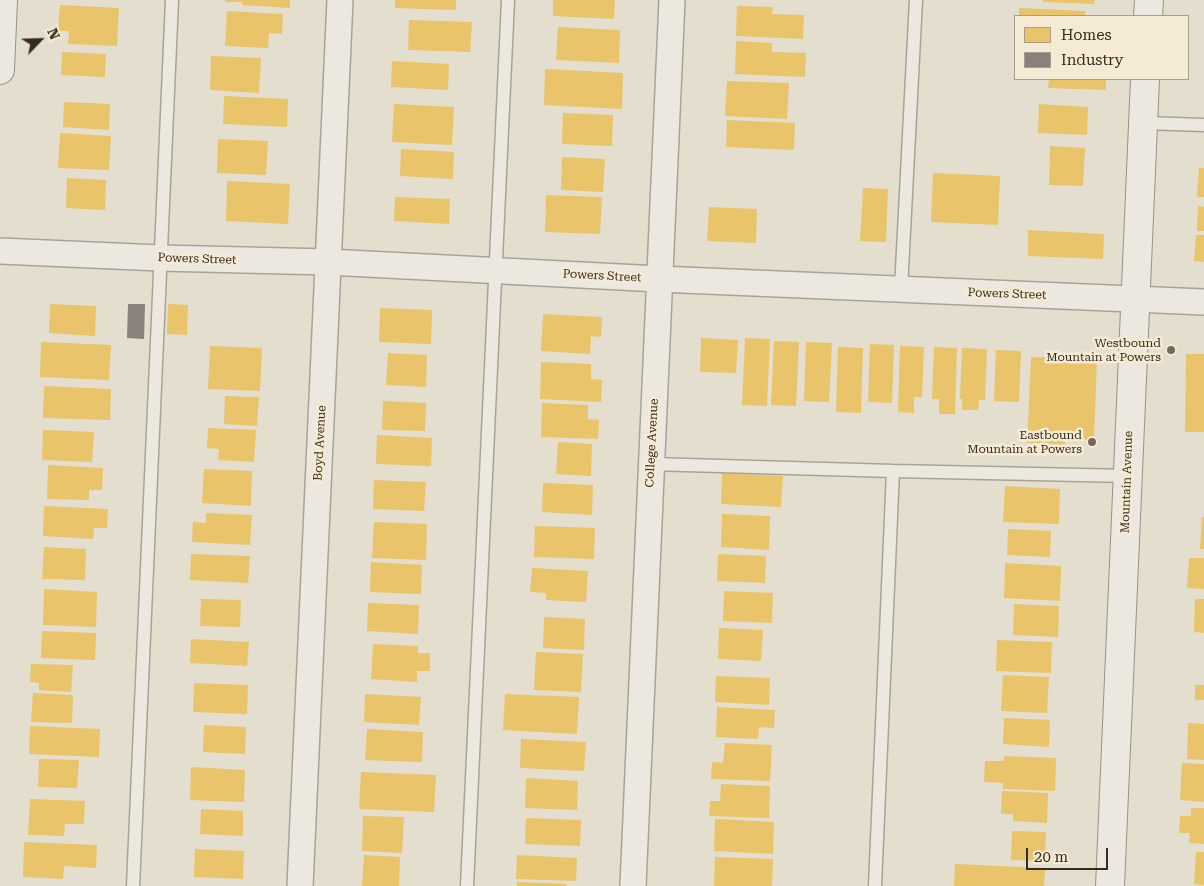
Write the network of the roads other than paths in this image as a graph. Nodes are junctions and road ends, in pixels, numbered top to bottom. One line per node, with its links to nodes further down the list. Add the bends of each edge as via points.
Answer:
1 (3, 0): 9 (main road)
2 (172, 0): 14 (lane)
3 (340, 0): 15 (street, Boyd Avenue)
4 (508, 0): 16 (lane)
5 (672, 0): 17 (street, College Avenue)
6 (916, 0): 18 (lane)
7 (1148, 0): 8 (main road)
8 (1148, 15)
9 (0, 70)
10 (1145, 80): 11 (main road, Mountain Avenue)
11 (1143, 123): 12 (lane); 19 (main road, Mountain Avenue)
12 (1204, 125)
13 (0, 251): 14 (street, Powers Street)
14 (160, 258): 15 (street, Powers Street); 24 (lane)
15 (328, 262): 16 (street, Powers Street); 25 (street, Boyd Avenue)
16 (496, 271): 17 (street, Powers Street); 26 (lane)
17 (659, 280): 18 (street, Powers Street); 21 (street, College Avenue)
18 (901, 290): 19 (street, Powers Street)
19 (1135, 299): 20 (street, Powers Street); 23 (main road, Mountain Avenue)
20 (1204, 302)
21 (652, 464): 22 (lane); 27 (street, College Avenue)
22 (893, 471): 23 (lane); 28 (lane)
23 (1128, 476): 29 (main road, Mountain Avenue)
24 (133, 886)
25 (300, 886)
26 (467, 886)
27 (633, 886)
28 (875, 886)
29 (1110, 886)

